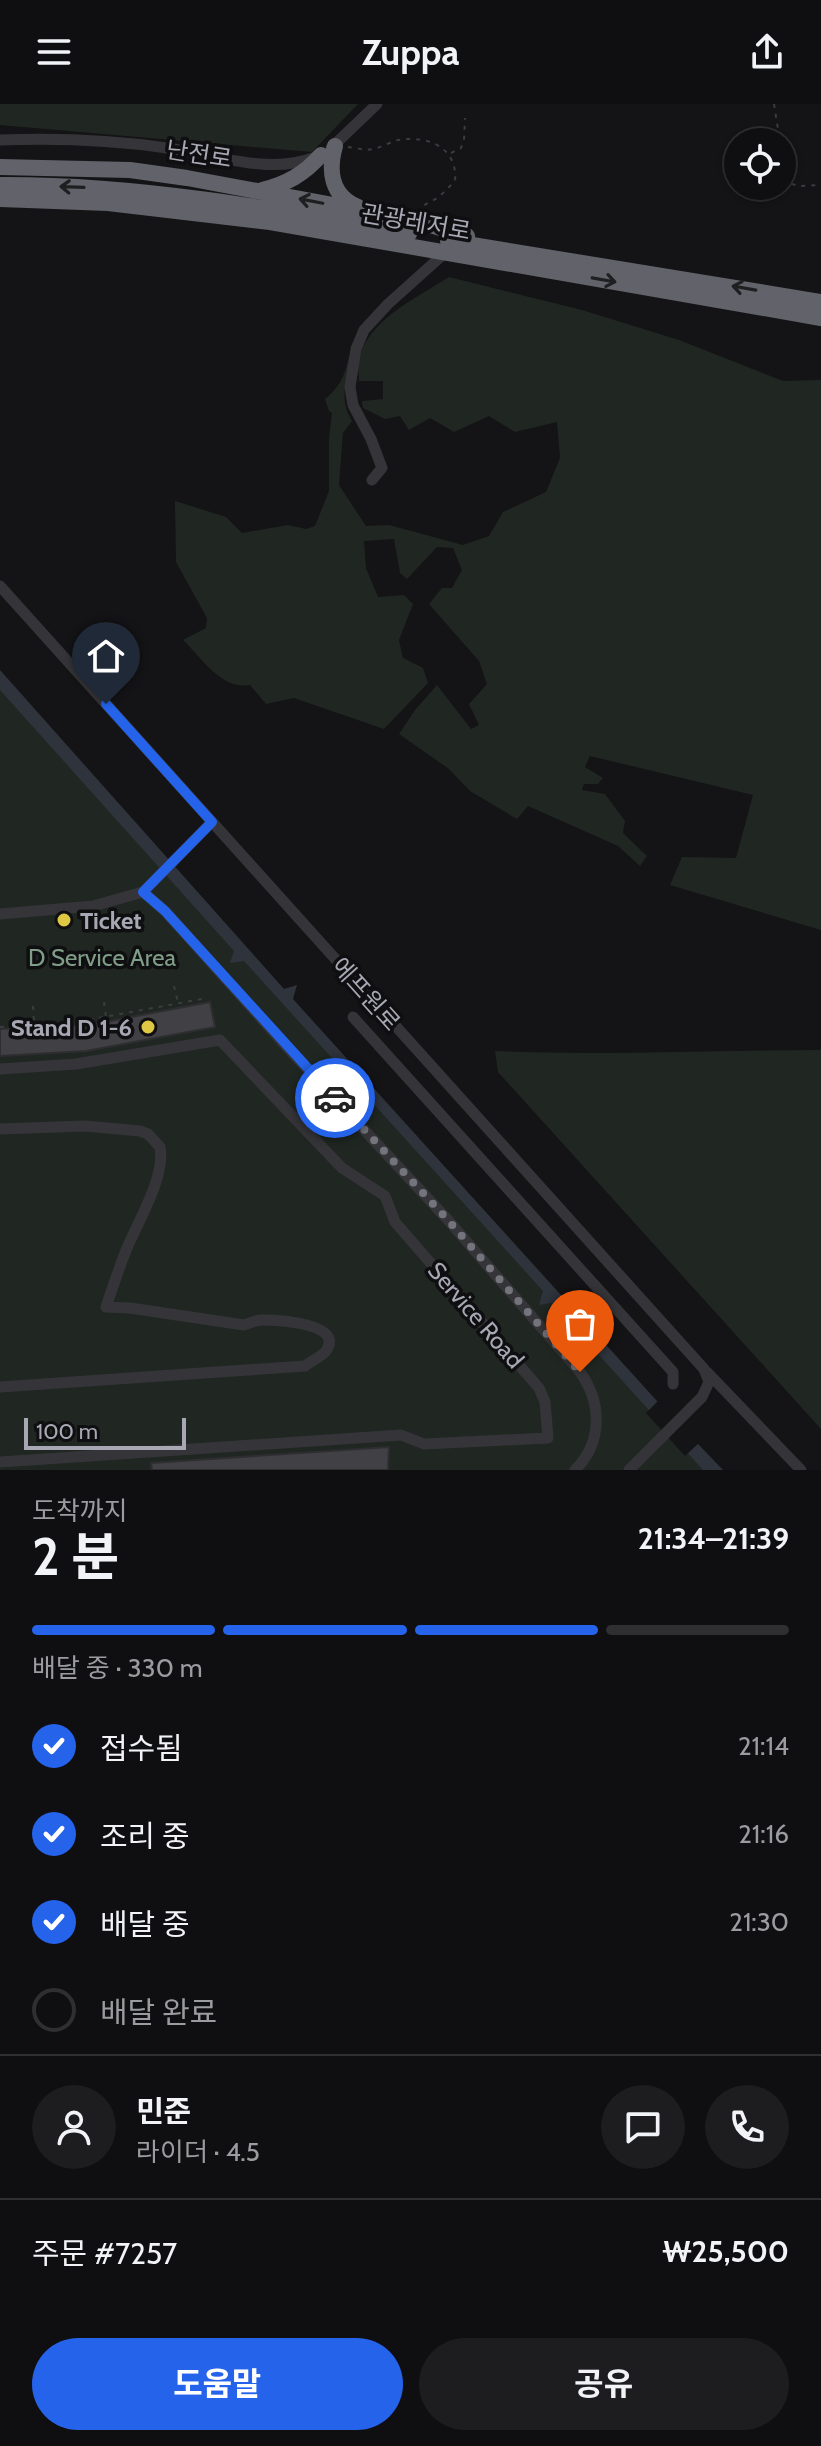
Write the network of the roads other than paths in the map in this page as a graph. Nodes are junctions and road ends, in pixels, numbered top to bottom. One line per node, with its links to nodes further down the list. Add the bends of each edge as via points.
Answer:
1 (377, 104): 3 (street)
2 (0, 140): 3 (street, 난전로, via 107,141 269,164 300,163)
3 (328, 151): 6 (highway, via 294,178); 9 (highway, via 340,195)
4 (0, 167): 6 (highway, via 130,170)
5 (0, 185): 12 (highway, 관광레저로, one-way to 5, via 173,195)
6 (256, 191): 9 (highway, one-way to 6)
7 (0, 199): 10 (highway, 관광레저로, via 187,210)
8 (0, 209): 10 (highway, via 101,211 317,238)
9 (370, 212): 12 (highway)
10 (382, 240): 11 (highway, 관광레저로)
11 (446, 252): 14 (highway, 관광레저로, one-way to 14); 15 (street, via 388,304 364,330 356,349 353,405 382,468)
12 (522, 253): 13 (highway, 관광레저로, one-way to 12)
13 (821, 302)
14 (821, 318)
15 (372, 480)
16 (0, 586): 17 (street, 에프원로)
17 (212, 822): 18 (street); 23 (street, 에프원로)
18 (143, 892): 19 (street, via 93,906); 27 (street, via 448,1220 580,1372 594,1398 597,1426 589,1452)
19 (0, 914)
20 (353, 1017): 24 (street, via 673,1372)
21 (0, 1069): 26 (street, Service Road, via 76,1064 220,1040 342,1168 385,1196 395,1222 539,1388 548,1438 424,1444 401,1435)
22 (0, 1129): 25 (street, via 85,1126 140,1131 160,1147 162,1156 144,1213 106,1307 244,1325 259,1320 306,1324 322,1329 329,1341 325,1352 305,1366)
23 (704, 1369): 28 (street, via 707,1389); 29 (street, 에프원로)
24 (673, 1384)
25 (0, 1387)
26 (0, 1462)
27 (575, 1470)
28 (629, 1470)
29 (801, 1470)

